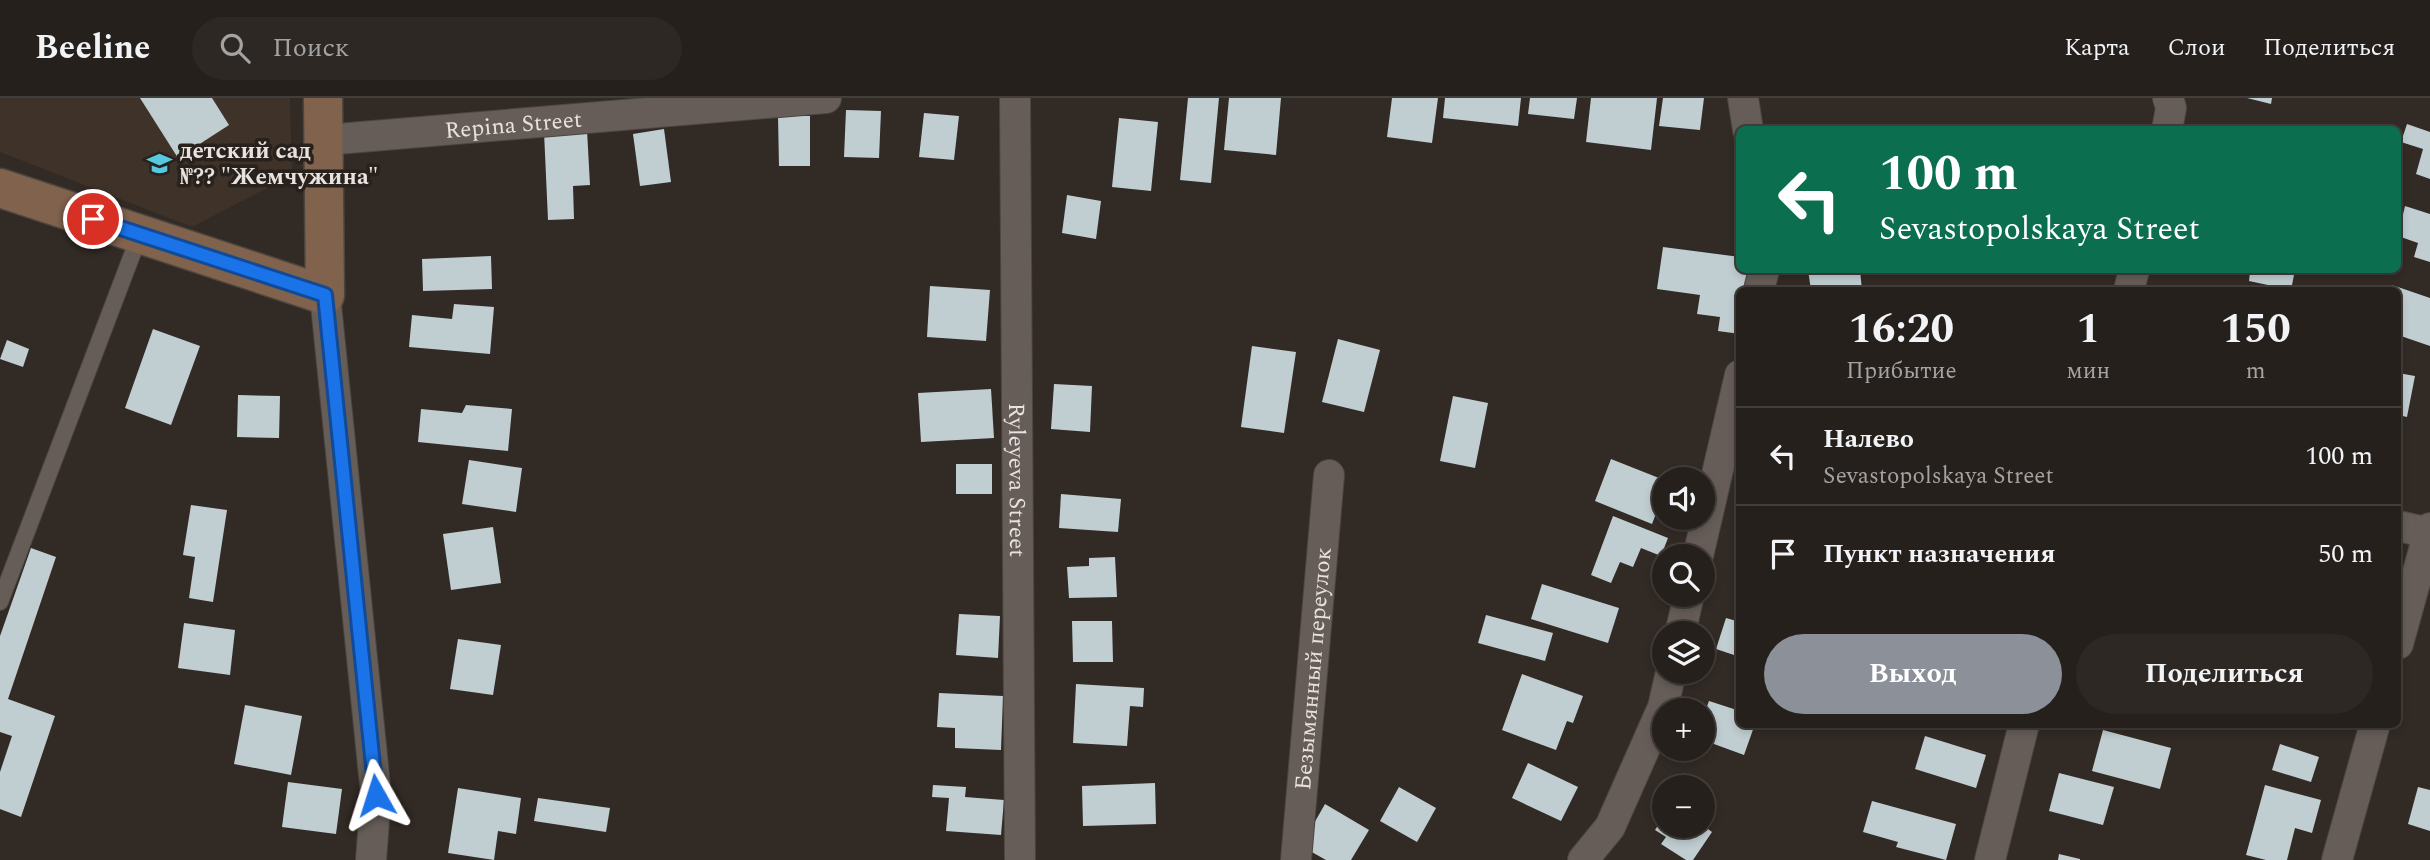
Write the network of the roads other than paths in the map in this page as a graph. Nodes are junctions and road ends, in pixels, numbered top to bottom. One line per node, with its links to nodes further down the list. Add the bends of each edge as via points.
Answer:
1 (323, 98): 8 (street)
2 (826, 98): 8 (street, Repina Street)
3 (1015, 98): 23 (street, Ryleyeva Street)
4 (1743, 98): 6 (street)
5 (2168, 98): 7 (street)
6 (1747, 126)
7 (2167, 126)
8 (325, 140): 11 (street)
9 (0, 188): 10 (street)
10 (140, 234): 11 (street); 17 (lane)
11 (325, 295): 22 (street, via 376,795)
12 (1736, 392): 16 (street)
13 (1329, 475): 24 (street, Безымянный переулок)
14 (2401, 527): 15 (street)
15 (2430, 532): 18 (street)
16 (1701, 544)
17 (0, 602)
18 (2401, 634)
19 (1668, 684): 25 (street, via 1663,707 1610,827)
20 (2023, 728): 26 (street)
21 (2374, 728): 27 (street)
22 (371, 860)
23 (1020, 860)
24 (1296, 860)
25 (1583, 860)
26 (1990, 860)
27 (2337, 860)

